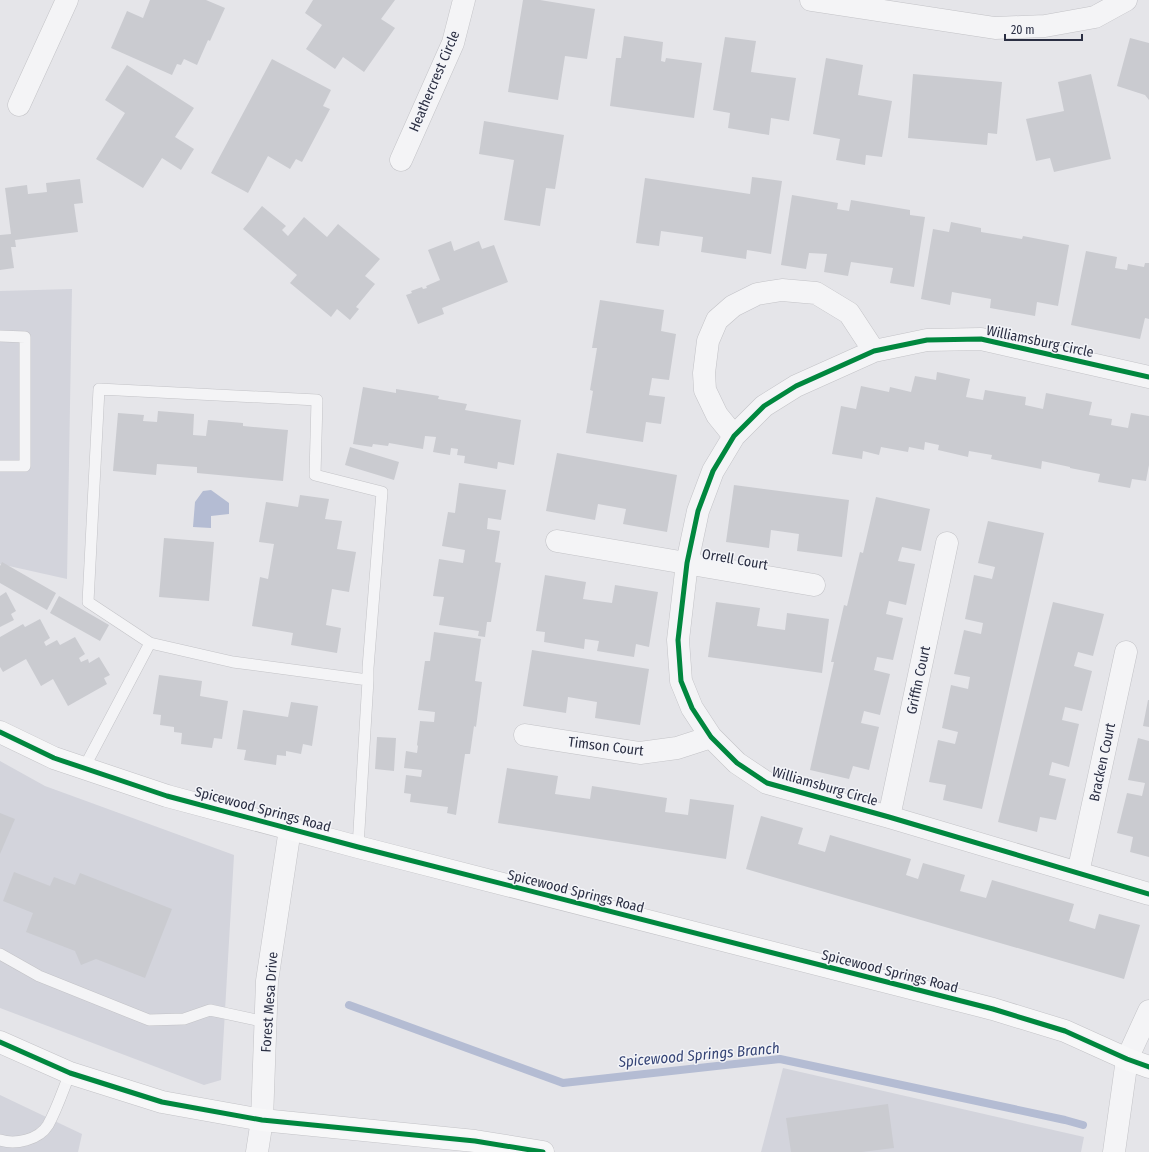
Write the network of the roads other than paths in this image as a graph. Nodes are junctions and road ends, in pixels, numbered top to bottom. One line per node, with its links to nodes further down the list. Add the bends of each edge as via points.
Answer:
1 (67, 0): 5 (street)
2 (464, 0): 6 (street, Heathercrest Circle, via 453,44)
3 (811, 0): 4 (street, via 995,28 1045,26 1096,17)
4 (1126, 0)
5 (19, 105)
6 (400, 160)
7 (0, 336): 11 (lane, via 25,337 24,466)
8 (874, 351): 9 (street, Williamsburg Circle, via 927,340 981,339); 10 (street, Williamsburg Circle, via 796,386 764,406); 10 (street, via 849,313 816,293 782,290 757,294 733,306 717,320 708,341 704,372 706,390 717,414)
9 (1149, 377)
10 (734, 436): 14 (street, Williamsburg Circle, via 713,471 698,510)
11 (0, 466)
12 (557, 541): 14 (street, Orrell Court)
13 (947, 543): 23 (street, Griffin Court)
14 (687, 563): 15 (street, Orrell Court); 21 (street, Williamsburg Circle, via 678,640 681,681 692,708)
15 (814, 585)
16 (150, 643): 18 (lane, via 233,662); 18 (lane, via 88,602 99,389 317,400 315,475 382,492); 22 (lane)
17 (1126, 652): 26 (street, Bracken Court)
18 (368, 680): 25 (lane)
19 (0, 732): 22 (main road, Spicewood Springs Road, via 54,758)
20 (525, 735): 21 (street, Timson Court, via 640,753 677,748)
21 (710, 737): 23 (street, Williamsburg Circle, via 737,763 767,783)
22 (84, 768): 24 (main road, Spicewood Springs Road, via 167,796)
23 (890, 817): 26 (street, Williamsburg Circle)
24 (290, 829): 25 (main road, Spicewood Springs Road); 30 (street, Forest Mesa Drive, via 267,981)
25 (358, 847): 32 (main road, Spicewood Springs Road, via 993,1009 1065,1031)
26 (1078, 873): 27 (street, Williamsburg Circle)
27 (1149, 894)
28 (0, 954): 30 (lane, via 39,976 149,1020 184,1019 210,1010)
29 (1149, 1011): 32 (street)
30 (266, 1022): 35 (street, Forest Mesa Drive)
31 (0, 1042): 34 (main road)
32 (1127, 1059): 33 (main road, Spicewood Springs Road); 39 (street)
33 (1149, 1067)
34 (70, 1072): 35 (main road, via 162,1102); 36 (lane, via 47,1126 30,1139 10,1143)
35 (262, 1120): 37 (street, Forest Mesa Drive); 38 (main road, via 475,1141)
36 (0, 1140)
37 (257, 1152)
38 (543, 1152)
39 (1114, 1152)

